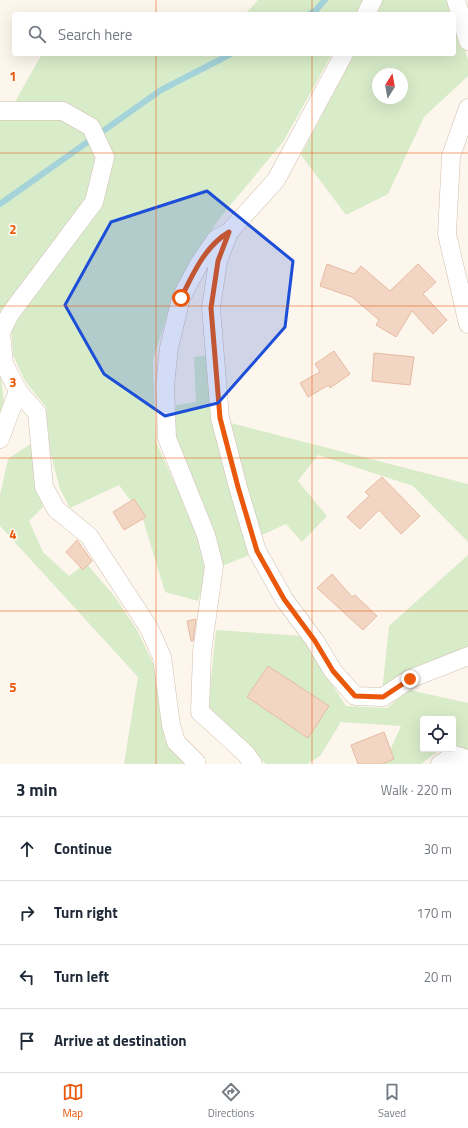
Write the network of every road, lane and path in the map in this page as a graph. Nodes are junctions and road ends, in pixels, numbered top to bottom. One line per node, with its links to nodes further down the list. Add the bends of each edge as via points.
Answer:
1 (373, 0): 3 (street)
2 (456, 0): 4 (street)
3 (367, 12)
4 (468, 41)
5 (343, 56): 8 (street, via 276,180)
6 (468, 108): 9 (street, via 451,156 447,234)
7 (0, 111): 10 (street, via 63,111 91,127 105,157 94,202 10,314 1,332 4,364)
8 (229, 232): 12 (street, via 218,261 211,308 220,418 257,551 284,599 333,671 355,696 383,697 410,679); 15 (street, via 216,239 181,298 169,348 165,385 167,438 206,535 214,566 202,652 200,712 246,754)
9 (468, 324)
10 (18, 391): 11 (street); 14 (street, via 38,412 44,487 56,510 89,536 149,628 162,657 171,725 176,742 196,762)
11 (0, 439)
12 (468, 656)
13 (468, 759): 16 (street, via 454,755)
14 (195, 764)
15 (253, 764)
16 (440, 764)

